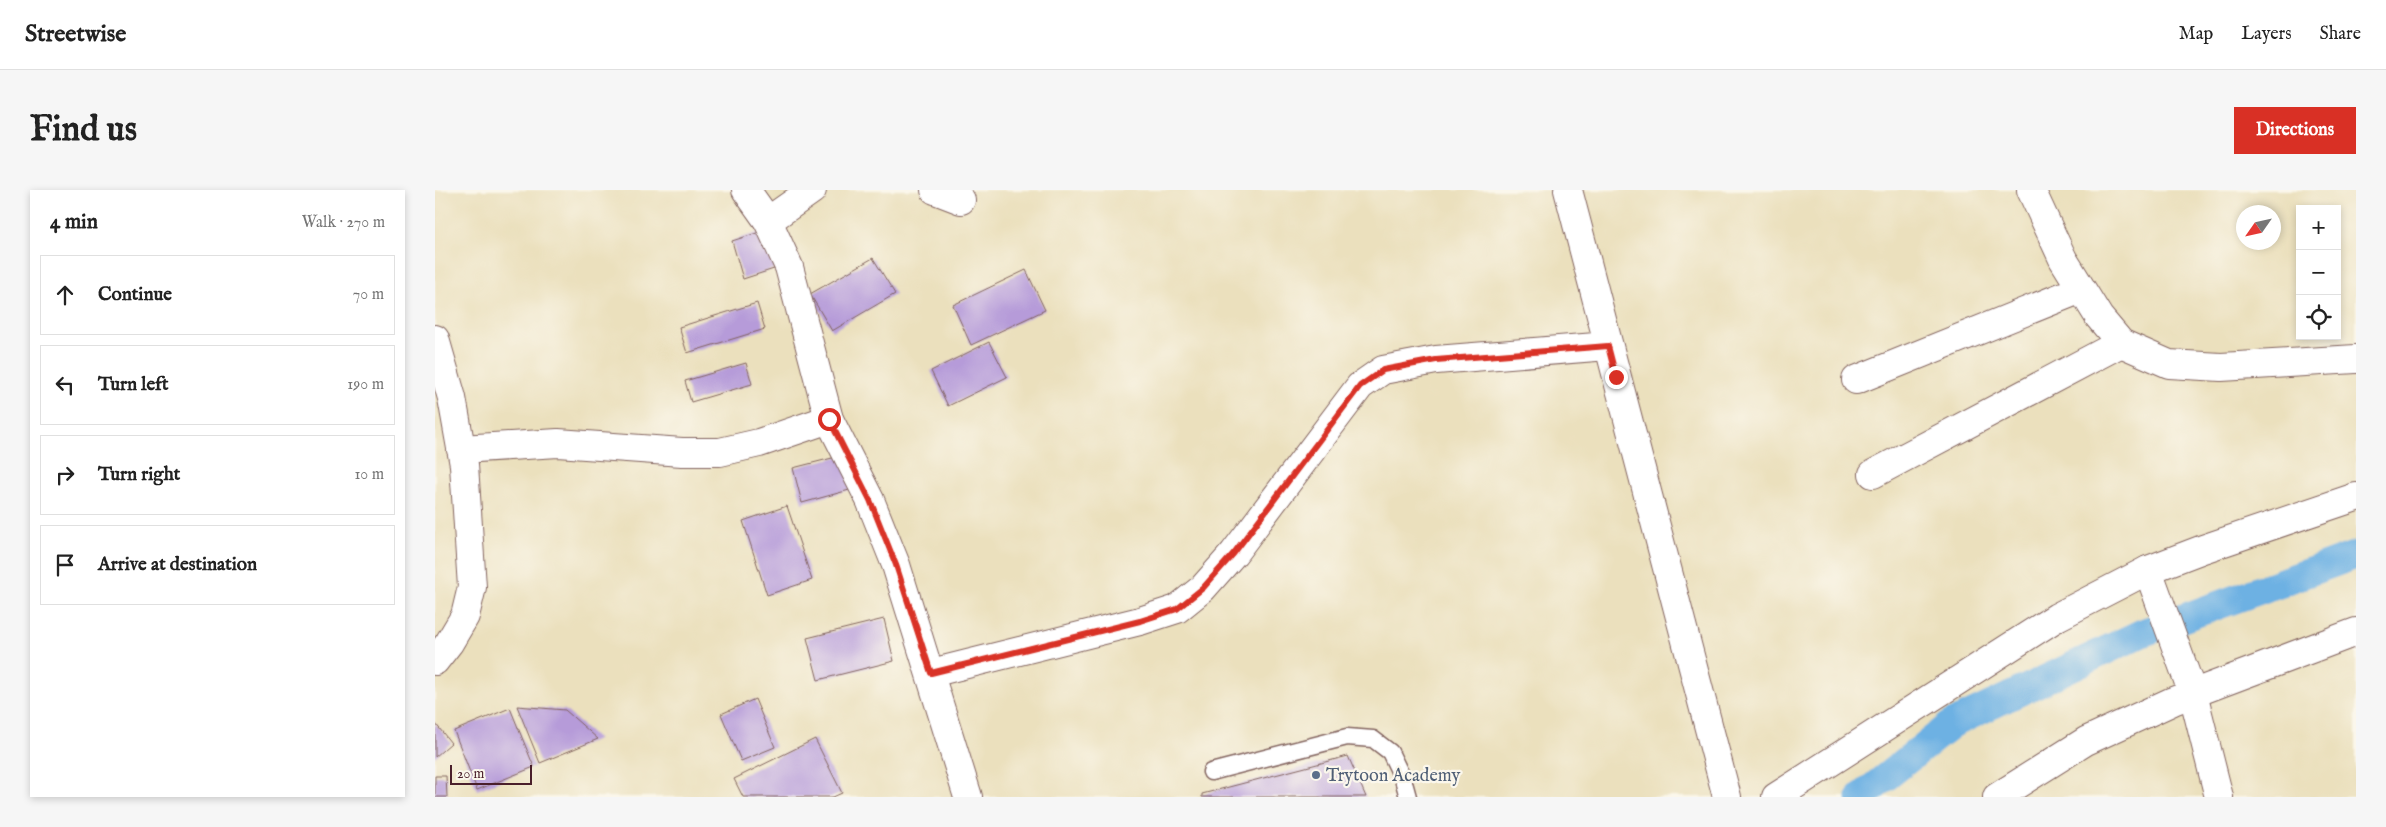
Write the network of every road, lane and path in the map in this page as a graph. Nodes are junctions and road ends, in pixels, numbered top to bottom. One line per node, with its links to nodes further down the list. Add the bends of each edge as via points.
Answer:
1 (746, 190): 7 (street)
2 (812, 190): 7 (street)
3 (935, 190): 6 (street)
4 (1567, 190): 11 (street)
5 (2031, 190): 8 (street, via 2063,259)
6 (961, 200)
7 (768, 221): 14 (street, via 789,267)
8 (2081, 289): 10 (street, via 2099,318); 13 (street)
9 (435, 339): 15 (street, via 452,398)
10 (2121, 343): 12 (street, via 2169,364 2221,367); 16 (street)
11 (1608, 346): 21 (street, via 1436,360 1383,370 1360,386 1234,553 1203,588 1177,609); 26 (street)
12 (2356, 359)
13 (1856, 380)
14 (829, 419): 15 (street, via 759,443 720,452 558,443); 21 (street, via 870,500 896,565)
15 (461, 449): 20 (street, via 472,587 465,616)
16 (1873, 474)
17 (2356, 497): 18 (street)
18 (2149, 570): 22 (street); 27 (street, via 2057,617)
19 (2356, 632): 22 (street)
20 (435, 661)
21 (931, 673): 24 (street)
22 (2189, 683): 28 (street, via 2086,741); 29 (street)
23 (1211, 772): 25 (lane, via 1347,737 1373,739 1390,752)
24 (967, 796)
25 (1408, 797)
26 (1727, 797)
27 (1776, 797)
28 (1997, 797)
29 (2219, 797)

